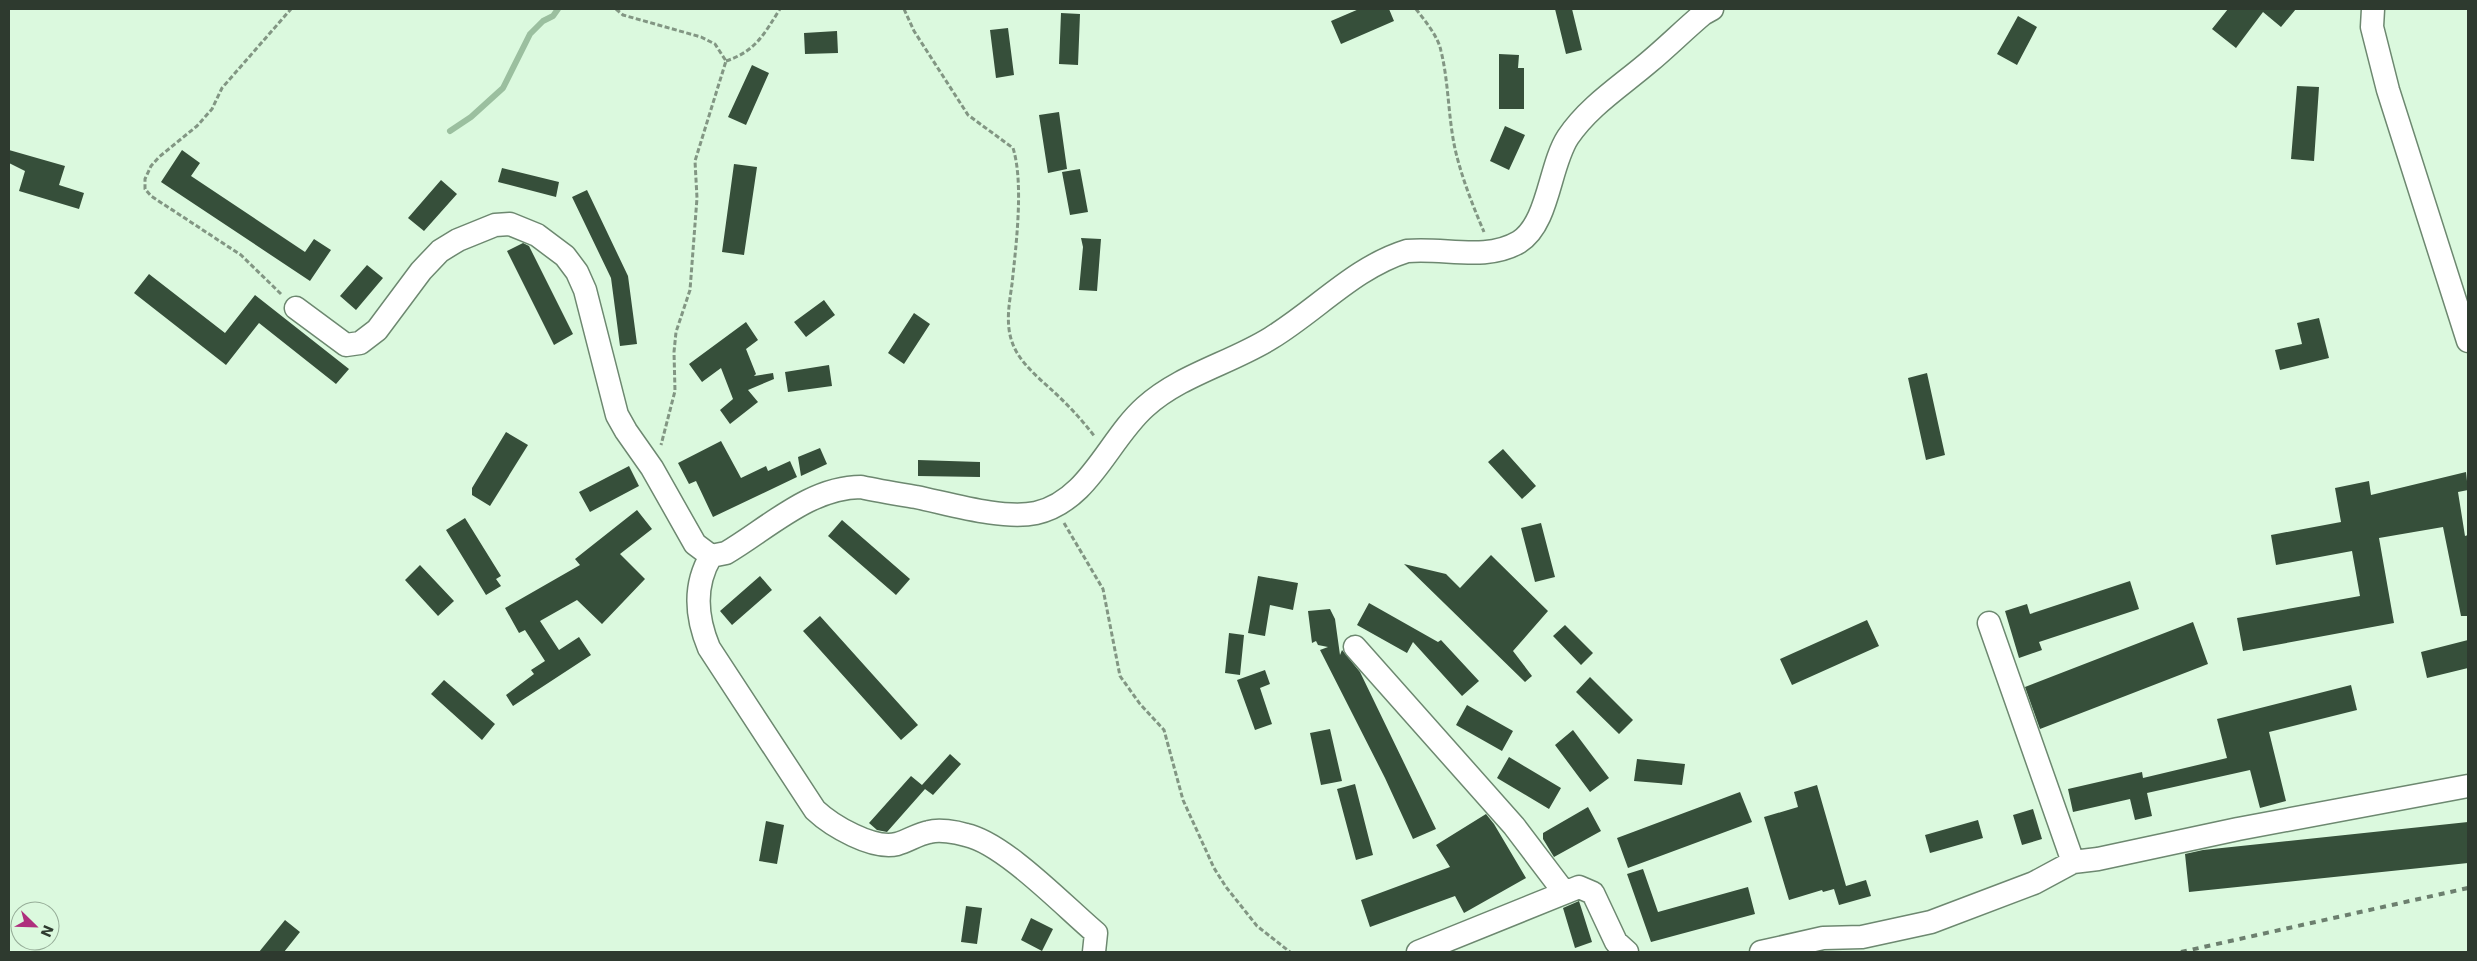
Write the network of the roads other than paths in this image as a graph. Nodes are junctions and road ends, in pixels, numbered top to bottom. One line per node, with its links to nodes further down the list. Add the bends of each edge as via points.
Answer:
1 (1712, 9): 5 (street, via 1604,98 1578,124 1558,158 1541,211 1530,232 1520,241 1492,252 1407,251 1379,262 1270,339 1146,405 1088,479 1051,508 1035,513 988,511 846,487 785,515 726,553)
2 (2373, 9): 4 (street, via 2372,27 2378,57)
3 (296, 308): 5 (street, via 346,345 353,346 376,330 440,250 495,225 510,224 526,229 551,244 577,272 592,311 617,415 652,468 695,544)
4 (2468, 341)
5 (711, 556): 11 (street, via 701,577 698,595 698,612 709,648 815,810 853,835 880,845 895,845 930,831 966,835 984,841 1003,852 1096,933)
6 (1989, 623): 9 (street)
7 (1355, 647): 10 (street, via 1514,826)
8 (2468, 786): 9 (street)
9 (2073, 862): 14 (street, via 2034,883 1930,922 1862,937 1823,938)
10 (1564, 892): 12 (street); 13 (street, via 1579,887 1593,893 1616,942)
11 (1094, 952)
12 (1418, 952)
13 (1627, 952)
14 (1762, 952)

